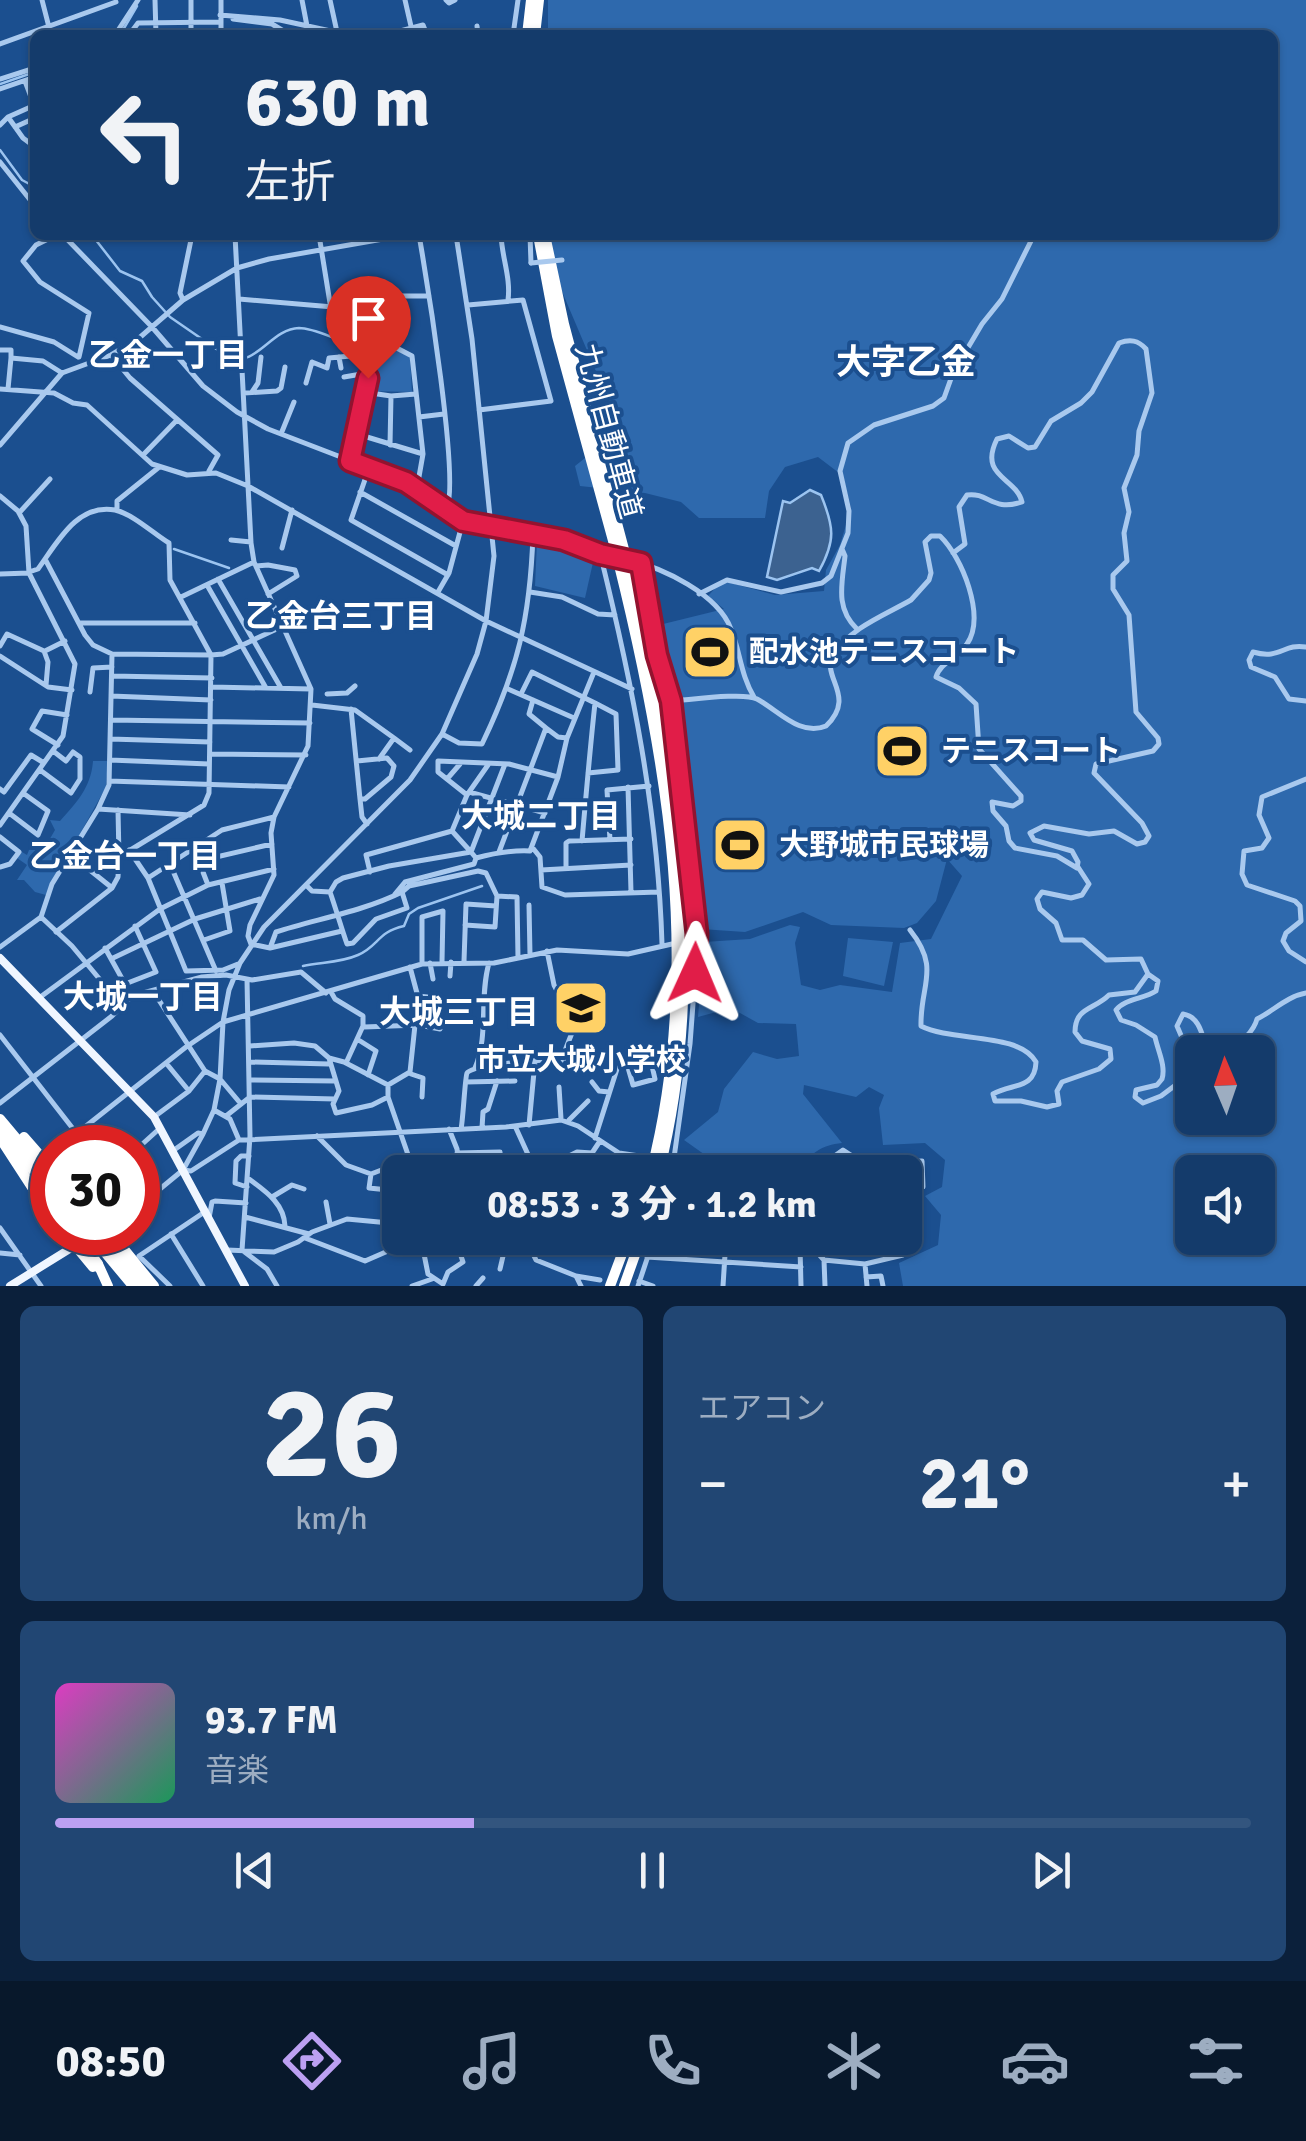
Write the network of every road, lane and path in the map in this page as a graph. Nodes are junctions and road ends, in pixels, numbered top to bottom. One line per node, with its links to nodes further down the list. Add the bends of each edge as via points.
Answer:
1 (138, 0): 16 (street)
2 (155, 0): 17 (street)
3 (191, 0): 18 (street)
4 (221, 0): 15 (street)
5 (302, 0): 20 (street)
6 (330, 0): 31 (street)
7 (404, 0): 32 (street)
8 (446, 0): 9 (street)
9 (456, 0)
10 (518, 0): 34 (street)
11 (531, 0): 35 (highway)
12 (539, 0): 36 (highway)
13 (115, 1): 16 (street); 19 (street)
14 (40, 2): 19 (street)
15 (220, 18): 18 (street); 20 (street); 28 (street); 29 (street)
16 (125, 22): 24 (street)
17 (156, 22): 18 (street); 25 (street); 26 (street)
18 (191, 22): 27 (street)
19 (48, 26): 22 (street); 23 (street)
20 (307, 26): 30 (street)
21 (477, 26): 33 (street)
22 (37, 30)
23 (49, 30)
24 (119, 30)
25 (133, 30)
26 (156, 30)
27 (191, 30)
28 (220, 30)
29 (282, 30)
30 (327, 30)
31 (337, 30)
32 (412, 30)
33 (477, 30)
34 (514, 30)
35 (528, 30)
36 (536, 30)
37 (30, 33): 38 (street)
38 (0, 44)
39 (30, 70): 41 (street)
40 (30, 78): 42 (street)
41 (0, 80)
42 (25, 80): 43 (street); 44 (street)
43 (0, 89)
44 (30, 92)
45 (30, 107): 46 (street)
46 (8, 117): 48 (street); 49 (street)
47 (30, 120): 49 (street)
48 (0, 125)
49 (15, 128): 50 (street)
50 (30, 143)
51 (0, 162): 52 (street)
52 (30, 200)
53 (48, 240): 83 (street, via 24,265 90,313)
54 (64, 240): 75 (street)
55 (191, 240): 70 (street)
56 (235, 240): 67 (street)
57 (319, 240): 65 (street)
58 (359, 240): 65 (street)
59 (420, 240): 68 (street)
60 (457, 240): 72 (street)
61 (501, 240): 71 (street)
62 (530, 240): 66 (street, bridge, via 531,263)
63 (543, 240): 132 (highway, 九州自動車道)
64 (1032, 240): 129 (street, via 952,373 944,398 848,443 840,471 849,520)
65 (320, 250): 67 (street); 73 (street)
66 (562, 260)
67 (237, 268): 69 (street); 70 (street)
68 (430, 296): 73 (street); 99 (street)
69 (239, 299): 73 (street); 93 (street)
70 (183, 300): 75 (street)
71 (508, 300): 72 (street); 98 (street, via 524,301 551,402)
72 (468, 305): 98 (street)
73 (332, 307): 76 (street, via 350,341)
74 (0, 327): 83 (street, via 54,342)
75 (152, 327): 78 (street); 100 (street, via 203,386)
76 (360, 342): 79 (street); 94 (street, via 410,353)
77 (0, 350): 81 (street, via 11,350)
78 (112, 355): 83 (street); 102 (street)
79 (361, 355): 80 (street); 87 (street)
80 (339, 357): 85 (street); 89 (street, via 329,358 326,368 312,362)
81 (11, 358): 86 (street, via 44,361); 91 (street)
82 (261, 358): 93 (street, via 258,382)
83 (80, 361): 86 (street)
84 (284, 367): 93 (street, via 281,388)
85 (340, 368)
86 (62, 373): 92 (street)
87 (367, 373): 88 (street); 95 (street)
88 (344, 377)
89 (306, 383)
90 (0, 388): 91 (street)
91 (8, 389): 92 (street)
92 (43, 392): 105 (street); 108 (street, via 94,409)
93 (248, 392): 100 (street)
94 (416, 394): 96 (street); 101 (street)
95 (364, 395): 96 (street); 104 (street)
96 (391, 396): 106 (street)
97 (294, 402): 103 (street)
98 (479, 410): 123 (street)
99 (444, 414): 101 (street); 120 (street, via 452,497)
100 (244, 416): 103 (street); 114 (street)
101 (419, 417): 107 (street)
102 (177, 420): 108 (street); 112 (street, via 218,455)
103 (281, 434): 109 (street)
104 (356, 434): 106 (street); 109 (street)
105 (0, 445)
106 (390, 445): 107 (street)
107 (423, 454): 115 (street)
108 (143, 455): 110 (street)
109 (350, 461): 111 (street)
110 (159, 468): 112 (street); 118 (street, via 123,494)
111 (369, 468): 115 (street); 116 (street)
112 (209, 472): 114 (street)
113 (50, 479): 121 (street)
114 (248, 486): 119 (street); 126 (street)
115 (417, 488): 120 (street)
116 (360, 492): 127 (street); 138 (street, via 350,520)
117 (0, 496): 121 (street)
118 (117, 510): 133 (street, via 76,519); 145 (street, via 169,544 170,578)
119 (292, 510): 128 (street); 141 (street)
120 (446, 510): 122 (street)
121 (19, 513): 136 (street, via 27,530)
122 (463, 521): 123 (street); 127 (street)
123 (492, 528): 124 (street); 147 (street)
124 (533, 535): 131 (street); 142 (street)
125 (232, 540): 126 (street)
126 (251, 542): 135 (street)
127 (456, 546): 138 (street)
128 (282, 548)
129 (842, 549): 144 (street, via 822,584 776,592 727,580); 151 (street, via 841,606)
130 (953, 553): 151 (street, via 940,536 927,538 930,580 911,600); 252 (street, via 969,586 974,622 967,644 936,677 976,704 978,746 1021,796 1014,806 992,802 1008,841); 252 (street, via 965,544 959,507 967,496 996,506 1022,502 995,470 997,439 1009,436 1035,447 1052,420 1092,392 1120,343 1142,344 1152,394 1124,488 1127,562 1116,570 1112,588 1129,616 1136,712 1159,744 1096,764 1094,773 1150,836 1137,844 1114,831 1033,829 1034,840 1072,852)
131 (600, 554): 134 (street); 146 (street)
132 (622, 556): 398 (highway, 九州自動車道, via 673,848 677,993); 399 (highway, 九州自動車道, via 668,756 685,908 683,1032)
133 (46, 559): 136 (street); 148 (street)
134 (641, 563): 144 (street); 184 (street)
135 (255, 564): 139 (street); 143 (street); 143 (street, via 295,570 297,576)
136 (29, 572): 137 (street); 154 (street)
137 (0, 574)
138 (448, 575): 141 (street)
139 (218, 579): 140 (street); 153 (street)
140 (206, 584): 145 (street); 156 (street)
141 (438, 592): 147 (street)
142 (530, 592): 146 (street); 152 (street)
143 (268, 594): 150 (street)
144 (700, 594): 181 (street, via 730,624)
145 (181, 598): 149 (street)
146 (615, 615): 173 (street)
147 (486, 620): 152 (street); 195 (street, via 468,682)
148 (79, 623): 149 (street); 159 (street, via 92,645)
149 (196, 623): 160 (street)
150 (281, 626): 153 (street); 171 (street)
151 (857, 629): 181 (street, via 831,662 841,695 833,720 819,729 799,726)
152 (523, 638): 163 (street); 172 (street)
153 (253, 640): 156 (street); 170 (street)
154 (66, 642): 158 (street); 174 (street, via 75,664)
155 (0, 646): 158 (street, via 7,634)
156 (242, 646): 160 (street); 169 (street)
157 (1306, 647): 185 (street, via 1268,657 1254,652 1249,660 1275,677 1289,698)
158 (44, 651): 166 (street)
159 (112, 654): 160 (street); 162 (street)
160 (211, 654): 165 (street)
161 (0, 656): 166 (street)
162 (112, 668): 164 (street); 175 (street, via 92,668)
163 (594, 672): 173 (street); 180 (street)
164 (112, 676): 165 (street); 179 (street)
165 (212, 678): 168 (street)
166 (46, 685): 174 (street)
167 (354, 686): 177 (street)
168 (212, 687): 169 (street); 182 (street)
169 (266, 688): 170 (street)
170 (282, 688): 171 (street)
171 (311, 689): 187 (street)
172 (508, 689): 178 (street); 195 (street, via 482,744)
173 (632, 689): 219 (street)
174 (72, 690): 189 (street)
175 (90, 692)
176 (327, 694): 177 (street)
177 (344, 694): 188 (street)
178 (521, 694): 180 (street, via 532,672); 183 (street)
179 (111, 696): 182 (street); 191 (street)
180 (582, 697): 186 (street); 190 (street)
181 (754, 697): 184 (street)
182 (211, 700): 192 (street)
183 (534, 700): 190 (street); 194 (street, via 529,714)
184 (671, 701): 400 (street, via 694,938 690,1044)
185 (1306, 701)
186 (594, 703): 213 (street); 213 (street, via 616,714 618,770)
187 (311, 705): 188 (street); 193 (street)
188 (347, 708): 196 (street); 206 (street)
189 (68, 715): 200 (street); 200 (street, via 42,711 32,729)
190 (574, 718): 197 (street)
191 (111, 720): 192 (street); 198 (street)
192 (210, 722): 193 (street); 199 (street)
193 (310, 723): 203 (street)
194 (546, 728): 197 (street); 212 (street)
195 (442, 734): 235 (street)
196 (394, 738): 201 (street); 204 (street)
197 (567, 738): 214 (street)
198 (110, 740): 199 (street); 205 (street)
199 (210, 742): 202 (street)
200 (56, 748): 211 (street); 211 (street, via 66,760 73,752 80,757 72,794)
201 (410, 750)
202 (210, 754): 203 (street); 207 (street)
203 (306, 754): 220 (street)
204 (379, 759): 206 (street); 225 (street, via 394,766 391,776)
205 (110, 760): 207 (street); 217 (street)
206 (357, 762): 225 (street)
207 (210, 764): 218 (street)
208 (460, 764): 210 (street); 215 (street); 215 (street, via 438,761 438,772)
209 (505, 764): 210 (street); 212 (street); 226 (street)
210 (488, 765): 224 (street)
211 (42, 767): 222 (street, via 31,755); 223 (street)
212 (530, 770): 214 (street); 227 (street)
213 (588, 773): 240 (street)
214 (558, 777): 231 (street)
215 (448, 779): 224 (street)
216 (1306, 779): 301 (street, via 1262,797 1259,815 1269,838 1262,848 1244,852 1242,874 1247,884 1300,906 1301,921 1283,941)
217 (109, 781): 218 (street); 228 (street)
218 (209, 785): 220 (street); 232 (street, via 204,805)
219 (649, 786): 221 (street); 266 (street)
220 (288, 787): 233 (street)
221 (628, 787): 238 (street); 239 (street, via 607,790)
222 (0, 789)
223 (23, 793): 230 (street); 230 (street, via 48,811 38,836)
224 (468, 793): 226 (street); 236 (street)
225 (360, 799): 235 (street)
226 (493, 799): 227 (street); 247 (street)
227 (517, 806): 231 (street); 245 (street)
228 (98, 810): 229 (street); 246 (street)
229 (118, 810): 232 (street); 248 (street)
230 (8, 813): 234 (street)
231 (545, 813): 242 (street)
232 (190, 815): 244 (street)
233 (274, 817): 241 (street); 243 (street, via 222,830)
234 (1, 821)
235 (368, 825): 261 (street)
236 (452, 832): 247 (street); 257 (street, via 366,855)
237 (0, 838): 253 (street, via 19,852)
238 (631, 839): 239 (street); 251 (street)
239 (610, 840): 240 (street)
240 (582, 841): 254 (street, via 566,844)
241 (272, 844): 249 (street); 255 (street)
242 (532, 847): 245 (street); 256 (street)
243 (194, 848): 249 (street); 250 (street)
244 (128, 850): 248 (street); 258 (street)
245 (499, 852): 247 (street)
246 (71, 855): 262 (street); 276 (street)
247 (474, 855): 257 (street); 269 (street, via 474,864 405,882)
248 (119, 857): 262 (street)
249 (199, 861): 260 (street)
250 (170, 864): 258 (street); 267 (street)
251 (631, 865): 254 (street); 265 (street)
252 (1078, 867): 307 (street, via 1089,884 1082,896 1042,892 1040,909 1054,920 1062,940 1084,940 1106,960 1142,959)
253 (0, 868)
254 (566, 868): 256 (street)
255 (274, 869): 259 (street); 270 (street)
256 (540, 870): 265 (street, via 544,890 557,894)
257 (370, 872): 263 (street, via 343,878)
258 (148, 878): 273 (street)
259 (222, 882): 260 (street); 274 (street)
260 (208, 885): 267 (street)
261 (307, 886): 263 (street); 286 (street)
262 (112, 888): 282 (street)
263 (330, 892): 275 (street)
264 (402, 892): 268 (street, via 478,870); 269 (street); 283 (street, via 403,911 376,919 353,943)
265 (631, 892): 266 (street)
266 (660, 892): 288 (street)
267 (185, 895): 273 (street); 277 (street)
268 (497, 896): 272 (street); 296 (street, via 516,897)
269 (393, 897): 275 (street)
270 (260, 899): 274 (street); 286 (street, via 248,932)
271 (529, 905): 293 (street)
272 (496, 906): 278 (street, via 494,927); 278 (street, via 466,904)
273 (160, 908): 279 (street); 280 (street)
274 (226, 909): 277 (street); 284 (street, via 230,931)
275 (338, 914): 283 (street); 291 (street, via 276,932)
276 (40, 917): 282 (street); 289 (street)
277 (195, 919): 280 (street); 284 (street)
278 (465, 925): 300 (street)
279 (135, 926): 285 (street); 290 (street)
280 (169, 930): 285 (street); 306 (street, via 186,970)
281 (910, 930): 307 (street, via 929,970 921,1026 1026,1049 1036,1062 1026,1084 993,1094 999,1103 1060,1104 1062,1082 1111,1059 1106,1046 1078,1038 1080,1012 1113,993 1135,992)
282 (56, 932): 297 (street)
283 (342, 932): 291 (street)
284 (204, 940): 306 (street)
285 (143, 942): 295 (street); 295 (street, via 156,972 125,984)
286 (251, 944): 291 (street); 302 (street)
287 (672, 944): 288 (street)
288 (662, 946): 292 (street, via 618,954)
289 (0, 948)
290 (105, 948): 295 (street); 297 (street)
291 (270, 948)
292 (547, 951): 293 (street); 333 (street, via 554,985 575,1024)
293 (530, 956): 296 (street)
294 (0, 958): 316 (main road)
295 (111, 959)
296 (518, 959): 303 (street)
297 (85, 962): 316 (street); 317 (street)
298 (442, 962): 299 (street); 304 (street); 304 (street, via 443,911 422,917)
299 (451, 962): 300 (street); 309 (street)
300 (464, 962): 303 (street)
301 (1306, 962)
302 (240, 963): 306 (street); 308 (street)
303 (489, 963): 318 (street)
304 (426, 964): 305 (street); 311 (street)
305 (410, 967): 313 (street); 315 (street)
306 (216, 971)
307 (1148, 974): 355 (street, via 1158,981 1156,990 1116,1010 1121,1020 1155,1037 1162,1063 1162,1080 1136,1090 1135,1097 1151,1101)
308 (234, 976): 310 (street); 312 (street); 320 (street)
309 (450, 976)
310 (248, 979): 313 (street, via 302,972); 319 (street)
311 (433, 979)
312 (153, 991): 317 (street); 331 (street)
313 (328, 993): 319 (street); 321 (street, via 361,1013)
314 (1306, 993): 327 (street, via 1257,1019)
315 (418, 996): 318 (street); 322 (street)
316 (39, 998): 329 (main road)
317 (125, 1000): 329 (street)
318 (483, 1003): 342 (street, via 484,1041)
319 (249, 1017): 320 (street); 330 (street)
320 (223, 1022): 331 (street); 340 (street)
321 (363, 1026): 322 (street); 328 (street)
322 (416, 1026): 323 (street); 344 (street)
323 (440, 1028)
324 (0, 1035): 346 (street)
325 (1181, 1035): 326 (street, via 1182,1014 1191,1016)
326 (1202, 1035)
327 (1249, 1035)
328 (357, 1039): 336 (street); 345 (street, via 376,1051)
329 (80, 1040): 346 (street); 357 (main road)
330 (250, 1046): 334 (street, via 317,1046); 335 (street)
331 (186, 1047): 338 (street); 343 (street)
332 (584, 1056): 333 (street)
333 (561, 1060): 337 (street)
334 (329, 1061): 335 (street); 336 (street); 350 (street)
335 (250, 1062): 348 (street)
336 (346, 1062): 345 (street)
337 (535, 1062): 342 (street); 374 (street)
338 (166, 1063): 357 (street); 358 (street)
339 (627, 1064): 339 (street, via 650,1056 656,1078 633,1085); 359 (street, via 617,1069)
340 (221, 1065): 341 (street); 347 (street)
341 (233, 1065)
342 (476, 1068): 352 (street)
343 (205, 1072): 347 (street); 358 (street)
344 (410, 1074): 354 (street); 362 (street, via 423,1078)
345 (368, 1075): 354 (street)
346 (31, 1078): 366 (street); 372 (street)
347 (220, 1078): 365 (street); 367 (street)
348 (250, 1080): 350 (street); 360 (street)
349 (515, 1080): 351 (street)
350 (335, 1081): 363 (street)
351 (497, 1081): 352 (street); 377 (street)
352 (466, 1082): 380 (street)
353 (592, 1082): 359 (street)
354 (388, 1085): 361 (street)
355 (1175, 1086)
356 (559, 1087): 371 (street)
357 (130, 1090): 369 (main road); 373 (street)
358 (189, 1090): 369 (street)
359 (609, 1092): 387 (street)
360 (250, 1097): 363 (street); 365 (street); 386 (street)
361 (388, 1097): 363 (street, via 336,1113); 381 (street)
362 (422, 1097)
363 (335, 1099)
364 (588, 1101): 371 (street)
365 (241, 1104): 368 (street)
366 (0, 1107): 388 (highway)
367 (214, 1110): 368 (street); 382 (street)
368 (226, 1116): 385 (street)
369 (154, 1117): 376 (main road)
370 (0, 1119): 392 (highway)
371 (565, 1121): 374 (street); 387 (street)
372 (69, 1125)
373 (87, 1125)
374 (529, 1125): 375 (street)
375 (515, 1126): 377 (street); 395 (street)
376 (161, 1128): 389 (main road)
377 (482, 1128): 380 (street)
378 (0, 1129): 402 (highway)
379 (449, 1129): 380 (street); 381 (street); 390 (street)
380 (462, 1129)
381 (401, 1132): 383 (street); 393 (street)
382 (202, 1134): 389 (street); 404 (street)
383 (317, 1136): 386 (street); 406 (street, via 346,1166)
384 (2, 1140): 405 (highway); 408 (highway)
385 (240, 1140): 386 (street); 404 (street, via 191,1172)
386 (249, 1140): 401 (street)
387 (598, 1140): 391 (street); 397 (street)
388 (30, 1143)
389 (174, 1150): 404 (main road)
390 (457, 1154): 394 (street)
391 (592, 1154): 396 (street)
392 (30, 1155)
393 (406, 1155)
394 (500, 1155)
395 (528, 1155)
396 (572, 1155)
397 (632, 1155)
398 (654, 1155)
399 (663, 1155)
400 (673, 1155)
401 (248, 1156): 407 (street); 409 (street, via 237,1158 235,1181)
402 (30, 1166)
403 (382, 1169): 406 (street)
404 (183, 1170): 410 (street); 417 (main road)
405 (30, 1172)
406 (371, 1174): 411 (street, via 369,1188)
407 (247, 1178): 409 (street); 413 (street)
408 (30, 1184)
409 (247, 1187): 415 (street)
410 (160, 1188)
411 (382, 1189)
412 (304, 1190): 413 (street, via 292,1184)
413 (272, 1197): 421 (street)
414 (326, 1202): 420 (street)
415 (246, 1204): 416 (street); 417 (street, via 215,1201); 418 (street)
416 (257, 1207)
417 (205, 1216): 423 (street); 425 (main road)
418 (245, 1217): 421 (street); 426 (street)
419 (382, 1223): 420 (street, via 351,1218)
420 (330, 1224): 424 (street)
421 (284, 1226): 424 (street)
422 (0, 1228): 429 (street)
423 (171, 1234): 471 (street, via 139,1256); 472 (street)
424 (308, 1236): 426 (street, via 274,1252); 428 (street, via 362,1261)
425 (224, 1250): 426 (street); 462 (main road)
426 (242, 1250): 473 (street, via 267,1268)
427 (0, 1253): 429 (street)
428 (382, 1253)
429 (20, 1255): 455 (street)
430 (59, 1255): 455 (main road)
431 (84, 1255): 452 (highway)
432 (90, 1255): 452 (highway, bridge)
433 (102, 1255): 467 (highway, bridge)
434 (106, 1255): 468 (highway, bridge)
435 (117, 1255): 469 (highway, bridge)
436 (130, 1255): 470 (highway)
437 (424, 1255): 457 (street)
438 (460, 1255): 463 (street, via 463,1262 448,1272)
439 (503, 1255): 454 (street)
440 (533, 1255): 456 (street)
441 (622, 1255): 461 (highway)
442 (635, 1255): 477 (highway)
443 (648, 1255): 448 (street)
444 (725, 1255): 450 (street)
445 (800, 1255): 453 (street)
446 (819, 1255): 449 (street)
447 (903, 1255): 451 (street)
448 (647, 1258): 450 (street); 460 (street)
449 (824, 1260): 451 (street); 481 (street)
450 (724, 1263): 453 (street); 479 (street)
451 (864, 1264): 458 (street)
452 (96, 1266): 466 (highway)
453 (801, 1268): 480 (street)
454 (500, 1269)
455 (32, 1272): 464 (main road); 465 (street)
456 (576, 1276): 461 (street); 476 (street)
457 (434, 1277): 463 (street); 474 (street)
458 (866, 1277): 482 (street); 483 (street, via 882,1276)
459 (484, 1278): 475 (street)
460 (638, 1283): 478 (street)
461 (609, 1284)
462 (244, 1285)
463 (444, 1285)
464 (10, 1286)
465 (41, 1286)
466 (108, 1286)
467 (124, 1286)
468 (132, 1286)
469 (142, 1286)
470 (157, 1286)
471 (170, 1286)
472 (203, 1286)
473 (277, 1286)
474 (412, 1286)
475 (476, 1286)
476 (580, 1286)
477 (624, 1286)
478 (652, 1286)
479 (723, 1286)
480 (801, 1286)
481 (825, 1286)
482 (867, 1286)
483 (883, 1286)

